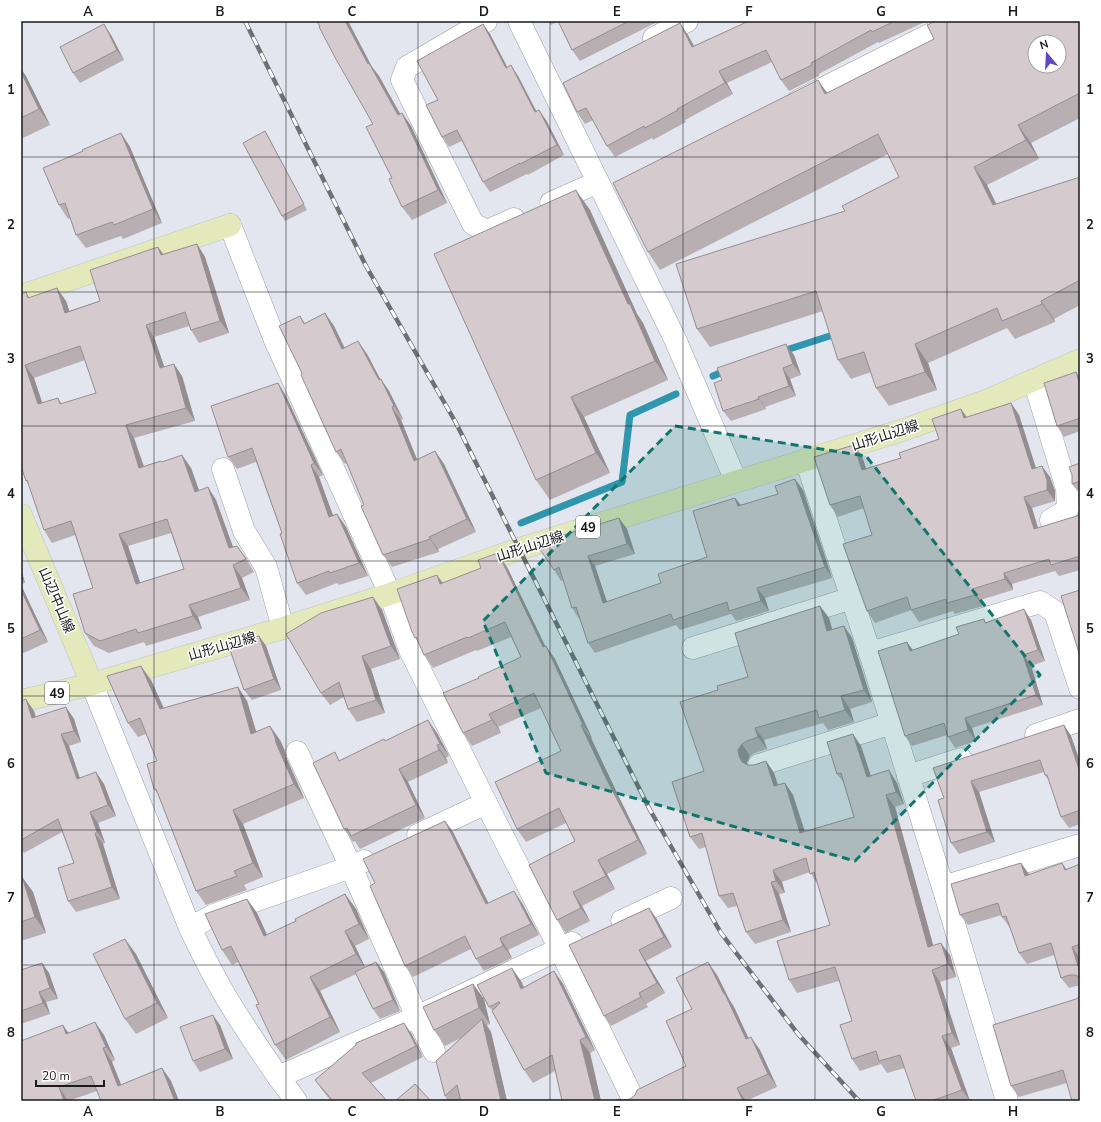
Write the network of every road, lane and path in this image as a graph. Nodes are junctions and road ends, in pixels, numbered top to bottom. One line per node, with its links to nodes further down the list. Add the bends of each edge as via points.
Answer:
1 (486, 21): 7 (street, via 407,67 402,80 473,224 487,231 532,211)
2 (519, 21): 7 (street, via 560,85)
3 (687, 21): 5 (street)
4 (957, 21): 6 (street)
5 (638, 46)
6 (782, 109)
7 (608, 190): 14 (street)
8 (230, 225): 9 (main road); 17 (street, via 275,340)
9 (21, 296)
10 (1080, 360): 11 (main road, 山形山辺線 / 49)
11 (1034, 380): 12 (main road, 山形山辺線 / 49, via 988,400); 16 (street, via 1067,489 1068,508)
12 (806, 460): 14 (main road, 山形山辺線 / 49); 18 (street)
13 (223, 469): 19 (street, via 244,531 266,567)
14 (736, 481): 17 (main road, 山形山辺線 / 49, via 519,549)
15 (21, 515): 22 (main road, 山辺中山線)
16 (1051, 520)
17 (390, 594): 19 (main road, 山形山辺線 / 49); 32 (street, via 410,650)
18 (852, 598): 20 (street); 21 (street)
19 (283, 628): 22 (main road, 山形山辺線 / 49)
20 (693, 648)
21 (870, 653): 23 (street, via 1040,602 1055,612); 26 (street)
22 (92, 684): 24 (main road, 山形山辺線 / 49); 39 (street)
23 (1080, 688)
24 (21, 701)
25 (1080, 720): 27 (street)
26 (892, 723): 30 (street); 31 (street)
27 (1020, 740)
28 (296, 752): 36 (street)
29 (983, 752): 31 (street)
30 (759, 765)
31 (908, 776): 37 (street)
32 (486, 803): 33 (street); 40 (street)
33 (401, 844)
34 (1080, 845): 37 (street)
35 (380, 854): 36 (street)
36 (351, 867): 39 (street, via 214,915); 41 (street)
37 (943, 887): 46 (street, via 993,1026)
38 (671, 898): 40 (street)
39 (190, 928): 43 (street, via 229,1002)
40 (560, 949): 41 (street); 45 (street)
41 (417, 1017): 42 (street); 43 (street)
42 (434, 1051)
43 (278, 1077): 44 (street)
44 (296, 1101)
45 (634, 1101)
46 (1007, 1101)

